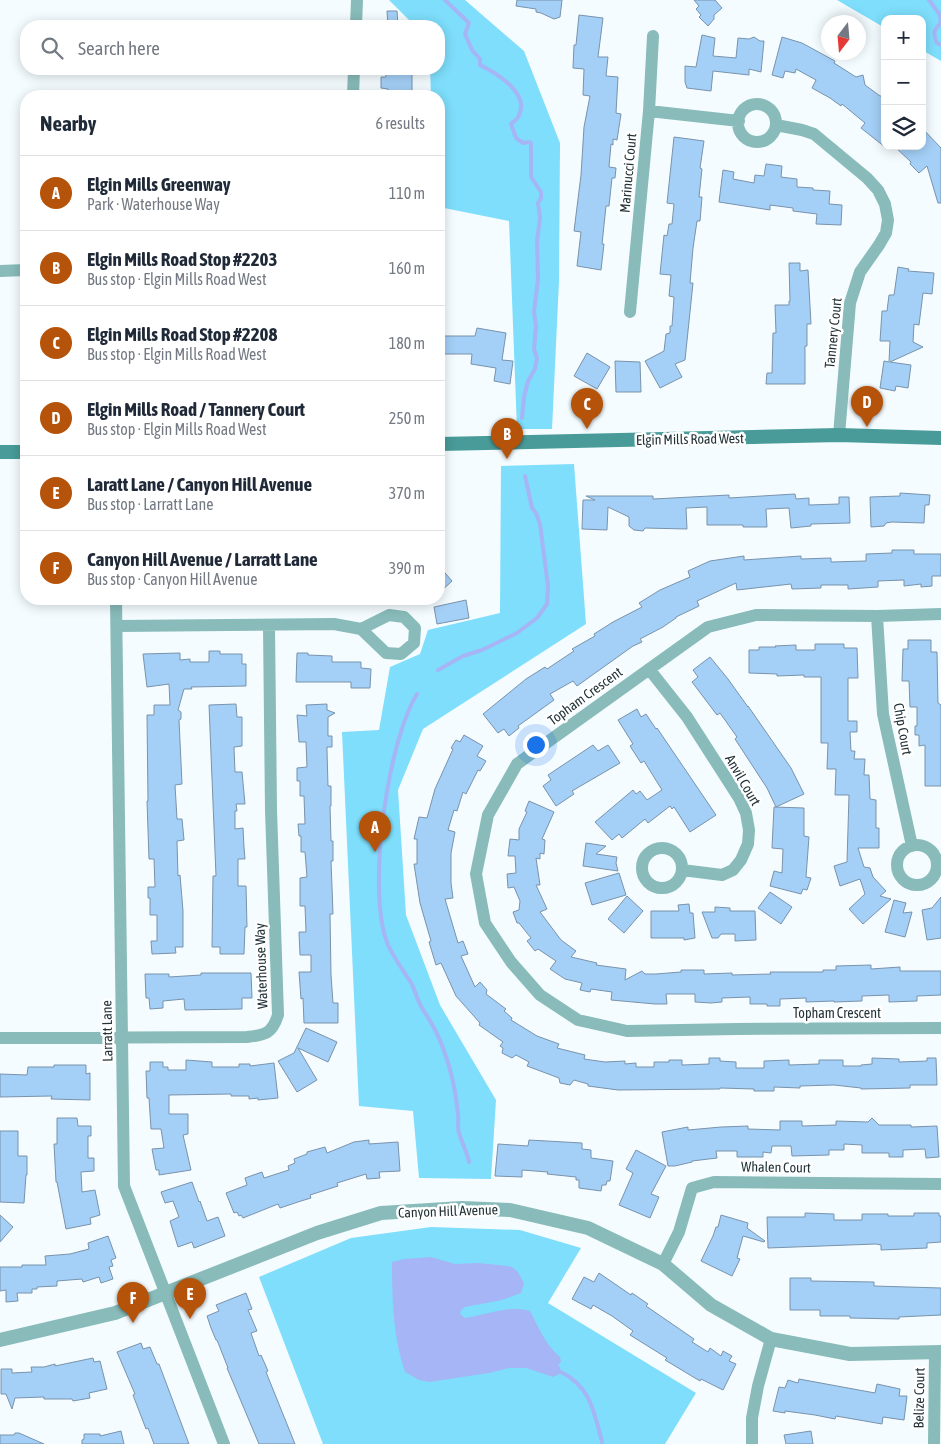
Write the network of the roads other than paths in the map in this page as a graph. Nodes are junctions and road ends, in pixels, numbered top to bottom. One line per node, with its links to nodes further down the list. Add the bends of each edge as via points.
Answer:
1 (357, 0): 2 (street)
2 (356, 20)
3 (653, 36): 6 (street, Marinucci Court)
4 (354, 75): 5 (street)
5 (352, 90)
6 (649, 111): 7 (street); 11 (street, Marinucci Court)
7 (739, 121): 8 (street, via 745,109 763,105 773,113); 8 (street, via 744,137 755,142 771,136)
8 (776, 125): 12 (street, Tannery Court, via 814,134 866,178 878,190 885,204 886,233 860,272 850,303)
9 (20, 270): 10 (street)
10 (0, 271)
11 (630, 312)
12 (839, 436): 13 (main road, Elgin Mills Road West); 14 (main road, Elgin Mills Road West)
13 (941, 438)
14 (445, 444)
15 (0, 452): 16 (main road)
16 (20, 452)
17 (116, 605): 20 (street, Larratt Lane)
18 (941, 614): 19 (street, Topham Crescent)
19 (877, 616): 23 (street, Topham Crescent, via 756,615 708,627); 24 (street, Chip Court, via 883,714)
20 (117, 626): 21 (street); 27 (street, Larratt Lane)
21 (269, 626): 22 (street, via 334,624); 27 (street, Waterhouse Way, via 278,1015 275,1025 264,1035 247,1037)
22 (362, 629)
23 (649, 669): 25 (street, Anvil Court, via 687,717 739,798 749,830 748,844 733,870 722,875); 26 (street, Topham Crescent, via 517,764 488,815 476,874 485,923 511,962 540,995 578,1020 627,1031)
24 (912, 846)
25 (682, 870)
26 (941, 1028)
27 (122, 1037): 28 (street, Waterhouse Way); 31 (street, Larratt Lane, via 124,1186)
28 (0, 1038)
29 (941, 1184): 30 (street, Whalen Court, via 714,1182 692,1188 678,1232)
30 (663, 1264): 31 (street, Canyon Hill Avenue, via 588,1228 510,1210 462,1208 381,1213 317,1233); 32 (street, Canyon Hill Avenue, via 711,1305)
31 (166, 1293): 33 (street, Canyon Hill Avenue, via 115,1313); 35 (street, Larratt Lane)
32 (771, 1339): 34 (street, Canyon Hill Avenue, via 850,1354); 36 (street, via 752,1418)
33 (0, 1340)
34 (938, 1352): 37 (street, Belize Court)
35 (224, 1444)
36 (752, 1444)
37 (934, 1444)

